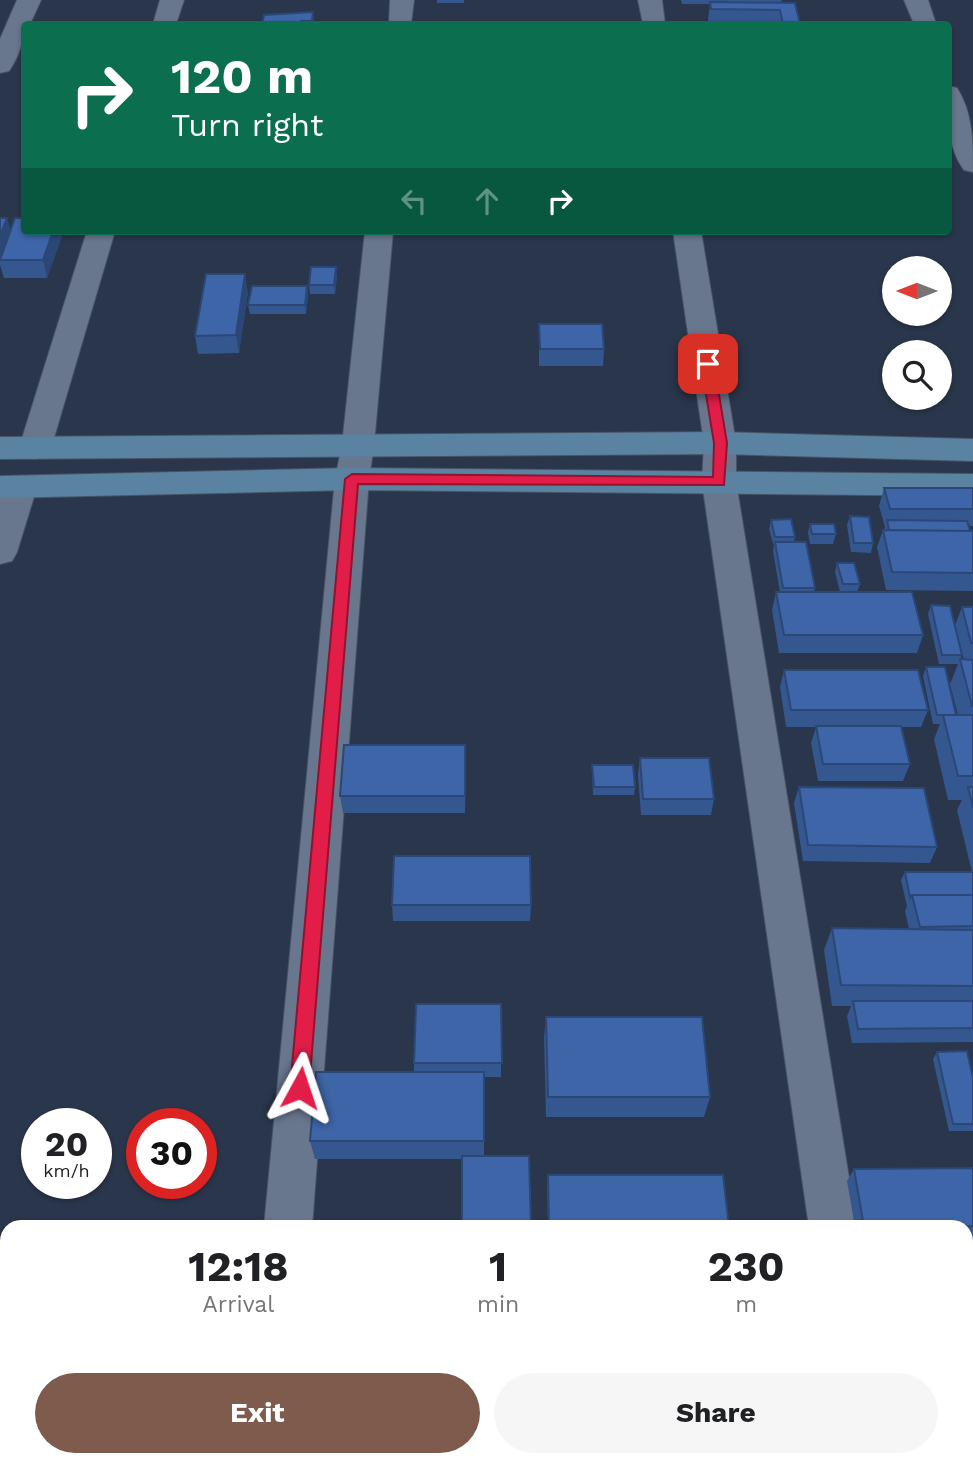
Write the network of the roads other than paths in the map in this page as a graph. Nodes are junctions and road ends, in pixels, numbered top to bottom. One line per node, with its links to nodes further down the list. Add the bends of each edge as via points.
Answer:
1 (29, 0): 10 (street)
2 (172, 0): 6 (street)
3 (402, 0): 7 (street)
4 (650, 0): 8 (street)
5 (916, 0): 9 (street)
6 (166, 21)
7 (400, 21)
8 (654, 21)
9 (924, 21)
10 (0, 66)
11 (952, 104): 12 (street)
12 (973, 164)
13 (100, 235): 17 (street)
14 (379, 235): 19 (street)
15 (688, 235): 20 (street)
16 (0, 448): 17 (main road)
17 (35, 448): 19 (main road)
18 (973, 450): 20 (main road)
19 (355, 462): 20 (main road); 22 (main road); 24 (street)
20 (720, 463): 21 (main road); 25 (street)
21 (973, 485)
22 (10, 487): 23 (street)
23 (0, 552)
24 (289, 1220)
25 (832, 1220)

